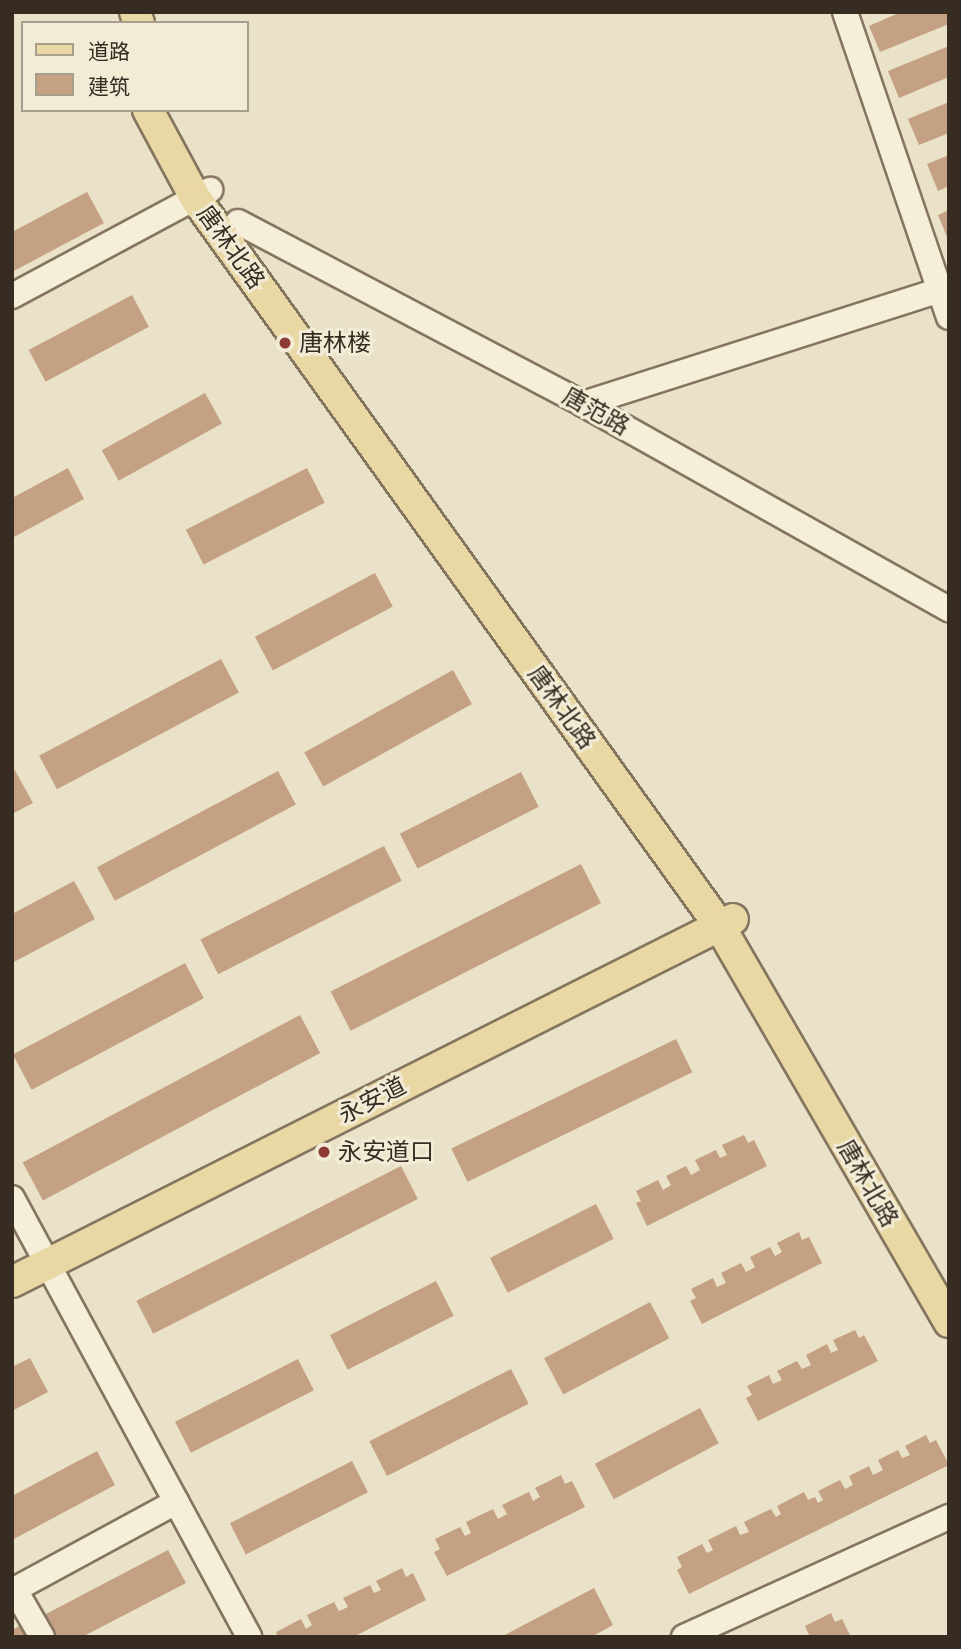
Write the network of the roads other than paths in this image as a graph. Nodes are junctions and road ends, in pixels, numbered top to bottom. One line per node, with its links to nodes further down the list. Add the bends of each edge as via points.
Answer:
1 (845, 12): 6 (street)
2 (149, 112): 4 (main road, 唐林北路)
3 (170, 112): 4 (main road, 唐林北路)
4 (203, 194): 5 (main road, 唐林北路); 7 (street); 11 (main road, 唐林北路)
5 (238, 222): 9 (street, 唐范路); 11 (main road, 唐林北路)
6 (943, 289): 8 (street); 9 (street)
7 (12, 296)
8 (949, 317)
9 (583, 404): 10 (street, 唐范路)
10 (949, 609)
11 (726, 922): 13 (main road, 永安道); 15 (main road, 唐林北路); 16 (main road, 唐林北路)
12 (12, 1198): 13 (street)
13 (47, 1264): 14 (main road, 永安道); 17 (street)
14 (12, 1282)
15 (949, 1284)
16 (949, 1322)
17 (176, 1502): 19 (street); 21 (street)
18 (949, 1517): 22 (street)
19 (14, 1591): 20 (street)
20 (42, 1637)
21 (249, 1637)
22 (684, 1637)

